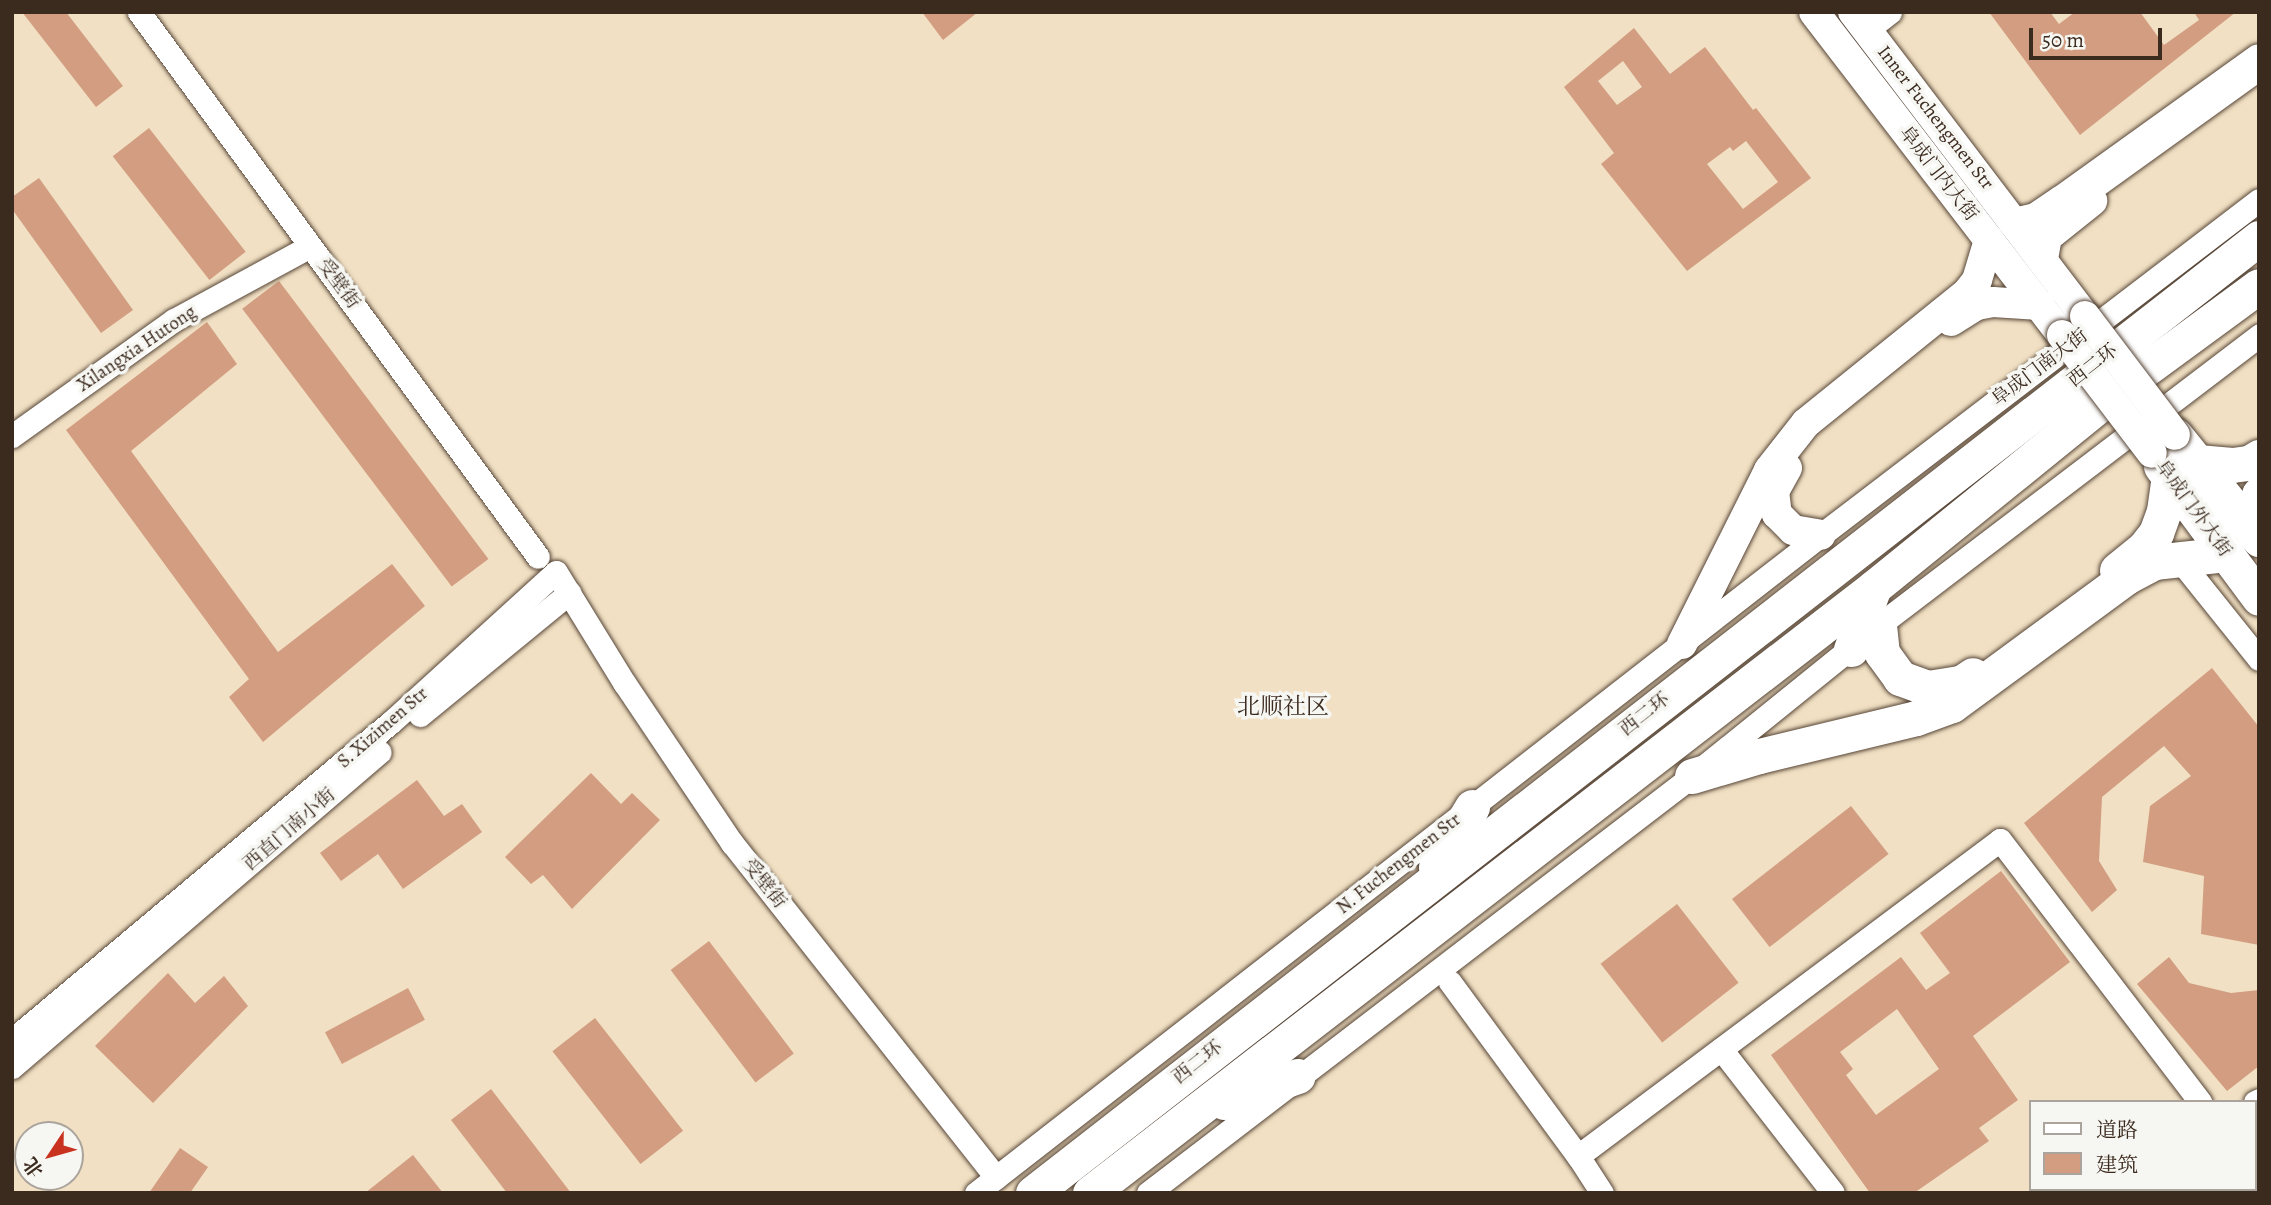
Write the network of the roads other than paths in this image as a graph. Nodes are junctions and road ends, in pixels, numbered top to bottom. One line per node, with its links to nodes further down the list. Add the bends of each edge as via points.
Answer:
1 (139, 12): 21 (street, 受壁街)
2 (1814, 12): 7 (main road, 阜成门内大街)
3 (1870, 18): 7 (main road, Inner Fuchengmen Str)
4 (2259, 61): 7 (highway, via 2063,202 2036,220)
5 (2259, 79): 10 (main road, via 2063,223 2048,237)
6 (2259, 201): 18 (street, 阜成门南大街)
7 (2003, 232): 10 (main road, 阜成门内大街); 12 (main road, 阜成门内大街); 28 (main road, via 1967,293 1806,423 1769,470)
8 (2259, 238): 33 (highway, 西二环)
9 (303, 250): 14 (street, Xilangxia Hutong, via 174,320)
10 (2043, 259): 15 (main road, 阜成门内大街, bridge)
11 (2259, 286): 24 (highway, 西二环, via 2124,385)
12 (2040, 305): 15 (main road, 阜成门内大街, bridge); 18 (main road, via 1976,305 1819,426 1774,491 1777,514 1793,530)
13 (2259, 335): 27 (street)
14 (12, 436)
15 (2173, 457): 16 (highway, via 2232,465); 19 (highway, 阜成门外大街); 20 (highway, 阜成门外大街); 27 (highway, via 2164,511 2145,547 1961,683 1928,688 1900,678 1882,653)
16 (2259, 457)
17 (2259, 494): 19 (highway)
18 (1821, 535): 28 (street, N. Fuchengmen Str)
19 (2256, 537)
20 (2226, 554): 22 (highway); 26 (highway, 阜成门外大街)
21 (538, 557)
22 (2178, 558): 30 (street); 31 (highway, via 2154,562 2126,577 1952,705)
23 (556, 572): 25 (street, 受壁街); 35 (street, S. Xizimen Str, via 390,723)
24 (1873, 588): 29 (highway); 40 (highway, 西二环)
25 (569, 593): 37 (street, 西直门南小街, via 424,712); 42 (street, 受壁街, via 732,843)
26 (2259, 598)
27 (1880, 625): 29 (street)
28 (1682, 644): 32 (street, N. Fuchengmen Str)
29 (1851, 649): 31 (street)
30 (2259, 659)
31 (1692, 776): 38 (street)
32 (1472, 807): 33 (highway); 42 (street, N. Fuchengmen Str)
33 (1425, 885): 44 (highway, 西二环)
34 (1450, 982): 41 (street)
35 (12, 1040)
36 (1721, 1049): 39 (street, via 2000,840); 41 (street); 48 (street)
37 (12, 1068)
38 (1298, 1076): 40 (highway); 46 (street)
39 (2198, 1100)
40 (1194, 1113): 45 (highway, 西二环)
41 (1577, 1156): 47 (street)
42 (996, 1177): 43 (street, N. Fuchengmen Str)
43 (976, 1193)
44 (1033, 1193)
45 (1090, 1193)
46 (1148, 1193)
47 (1602, 1193)
48 (1833, 1193)

